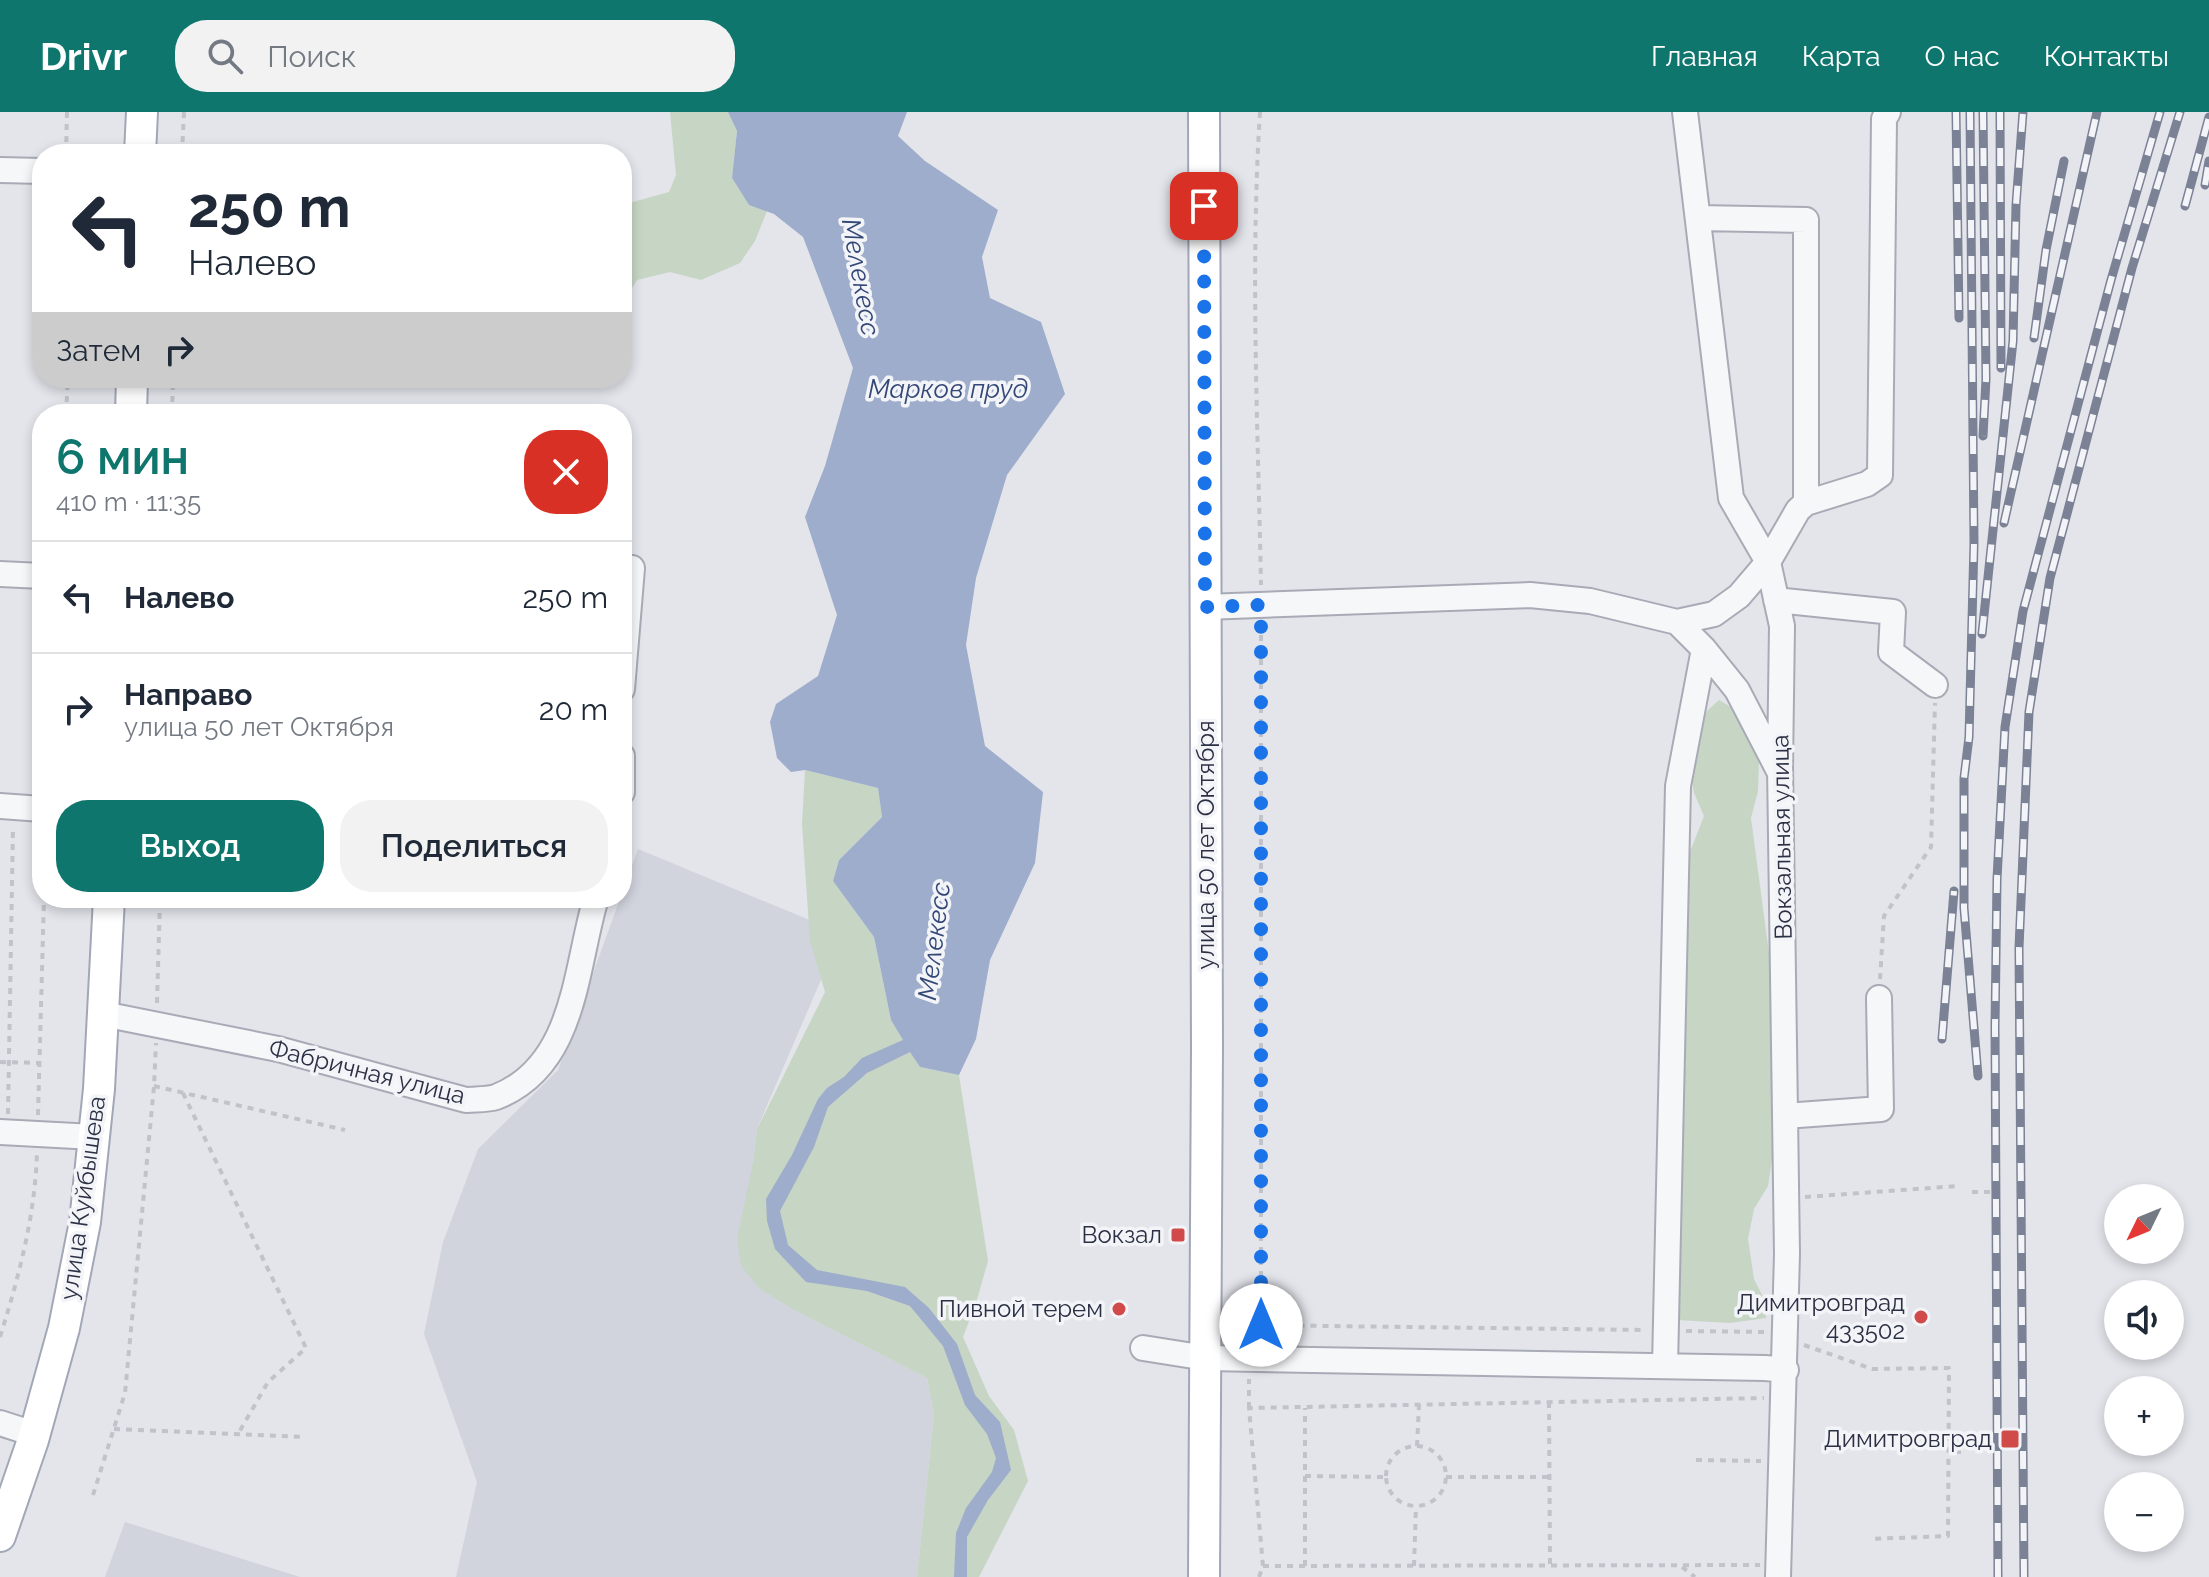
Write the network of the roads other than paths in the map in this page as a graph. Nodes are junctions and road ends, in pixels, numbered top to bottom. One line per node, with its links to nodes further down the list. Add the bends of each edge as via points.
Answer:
1 (142, 112): 5 (main road)
2 (1204, 112): 14 (main road, улица 50 лет Октября)
3 (1685, 112): 8 (street, Вокзальная улица)
4 (1888, 112): 9 (street, via 1882,467 1875,481)
5 (140, 144)
6 (0, 170): 7 (street)
7 (32, 171)
8 (1698, 218): 9 (street, via 1806,220); 10 (street, Вокзальная улица, via 1731,498)
9 (1806, 503): 10 (street)
10 (1768, 562): 13 (street, Вокзальная улица); 15 (street, via 1739,596 1714,614)
11 (0, 574): 12 (street)
12 (32, 576)
13 (1776, 600): 17 (street, via 1893,612 1891,652); 18 (street, Вокзальная улица, via 1782,626)
14 (1205, 607): 15 (street, via 1530,595 1590,601); 29 (main road, улица 50 лет Октября)
15 (1677, 622): 16 (street)
16 (1704, 649): 18 (street, via 1737,690); 30 (street, via 1678,786)
17 (1935, 685)
18 (1780, 774): 25 (street, Вокзальная улица)
19 (7, 806): 20 (street)
20 (32, 808)
21 (108, 908): 24 (main road, улица Куйбышева)
22 (593, 908): 24 (street, Фабричная улица, via 567,1020 552,1054 528,1078 495,1097 466,1100 278,1049)
23 (1879, 998): 25 (street, via 1881,1109)
24 (103, 1014): 27 (main road, улица Куйбышева)
25 (1785, 1116): 31 (street, Вокзальная улица)
26 (4, 1132): 27 (street)
27 (94, 1137): 33 (main road, улица Куйбышева, via 85,1222 64,1328)
28 (1143, 1348): 29 (street)
29 (1206, 1358): 30 (street); 36 (main road, улица 50 лет Октября)
30 (1665, 1366): 31 (street)
31 (1786, 1370): 35 (street, Вокзальная улица)
32 (0, 1423): 33 (street)
33 (34, 1434): 34 (main road, улица Куйбышева)
34 (0, 1536)
35 (1769, 1571)
36 (1204, 1577)

